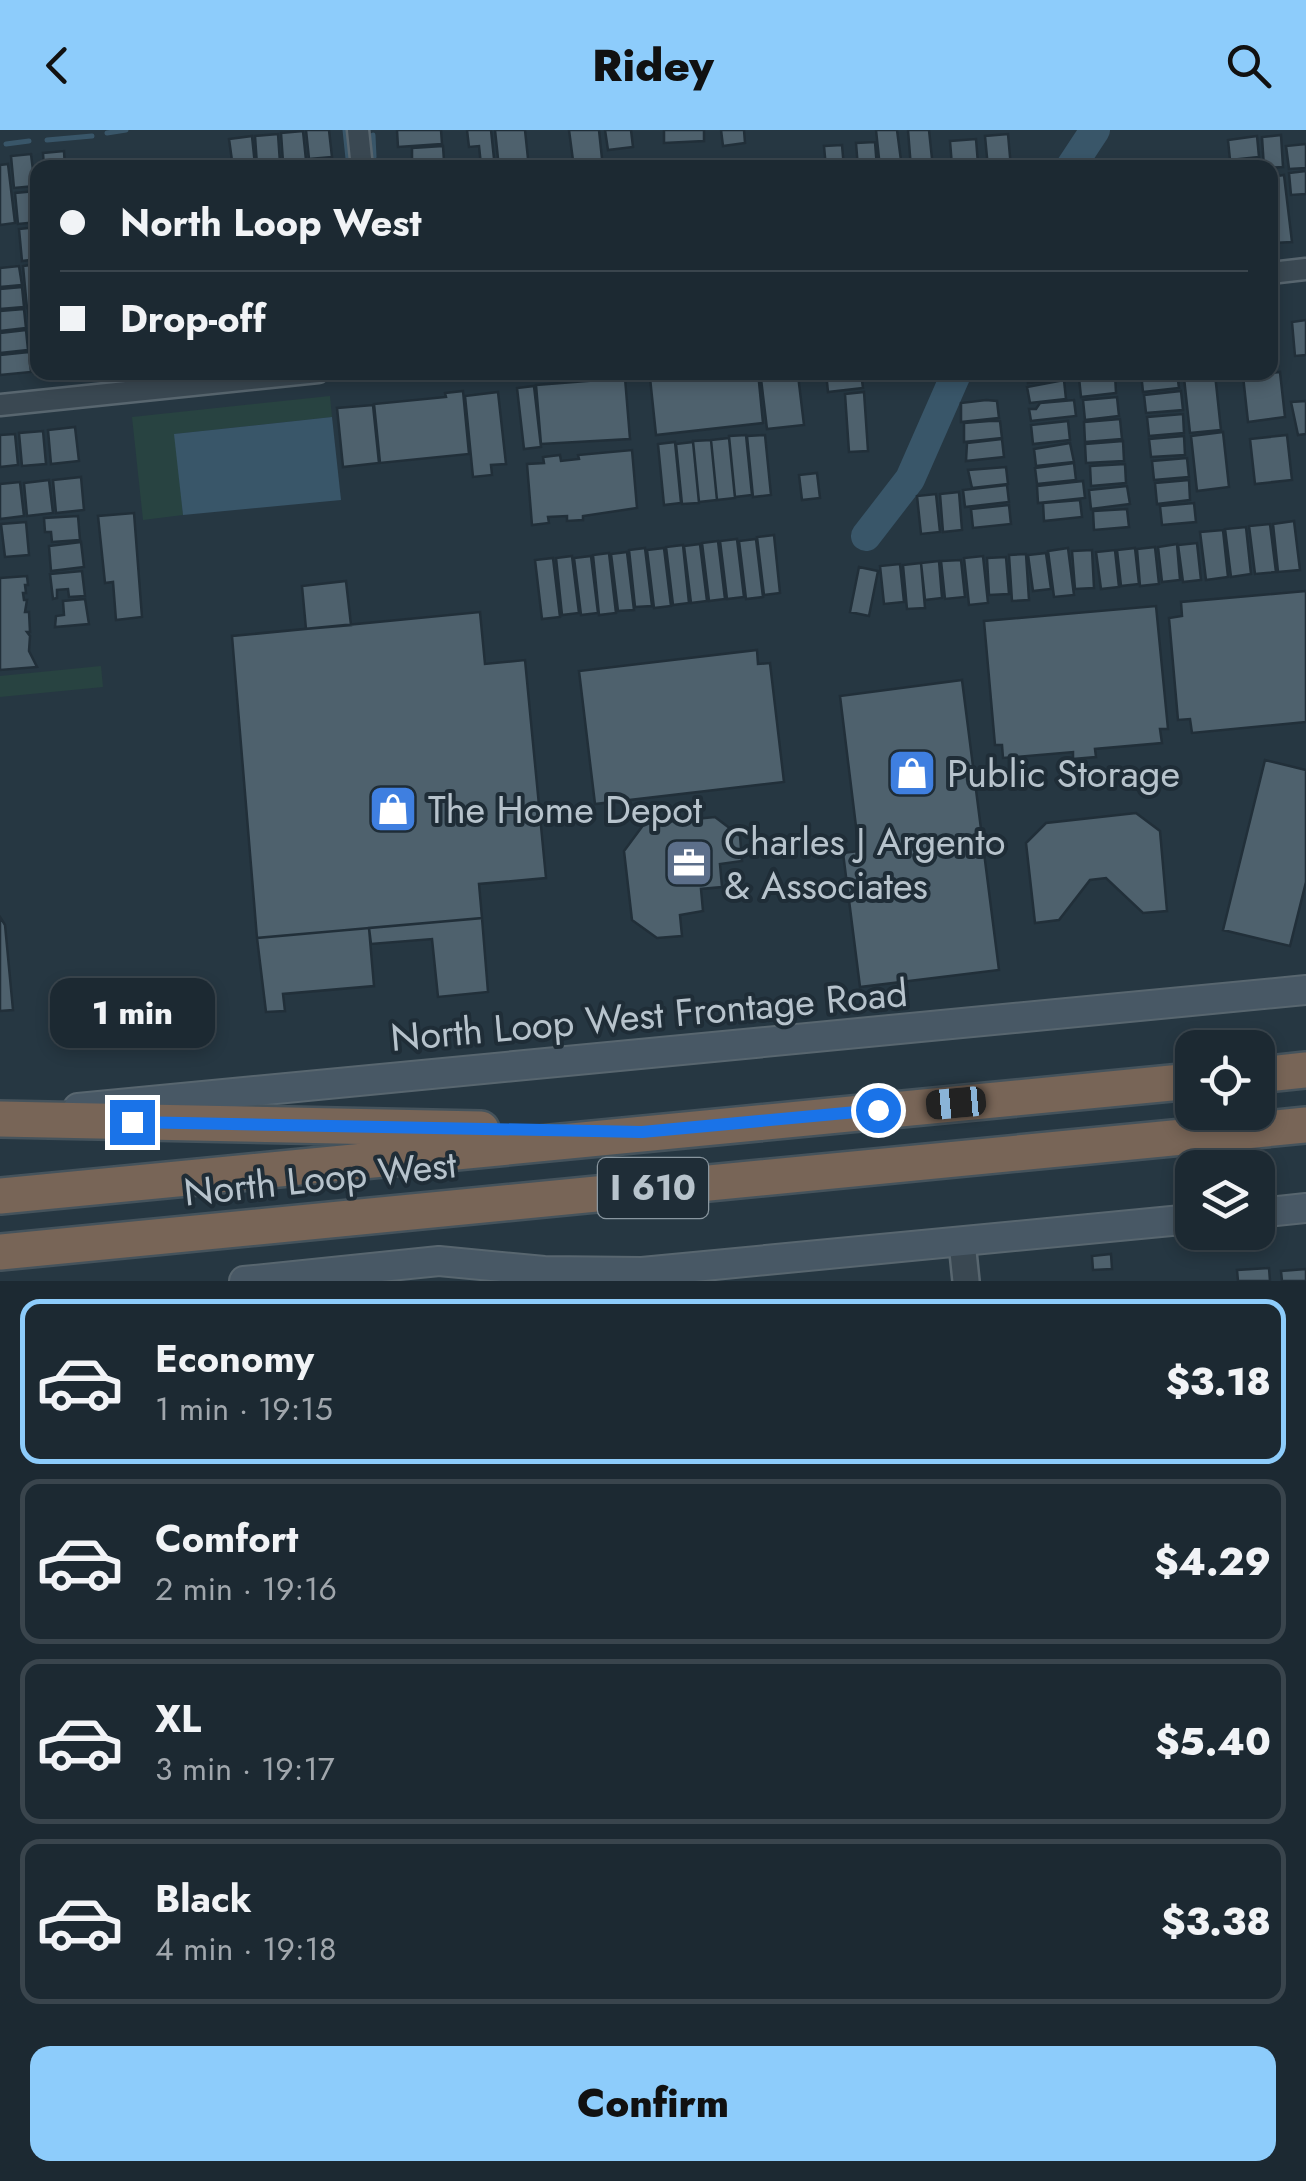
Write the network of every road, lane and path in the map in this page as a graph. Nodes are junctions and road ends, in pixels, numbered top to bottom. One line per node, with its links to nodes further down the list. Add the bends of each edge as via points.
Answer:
1 (358, 130): 2 (street)
2 (361, 160)
3 (1306, 269): 4 (street)
4 (1278, 272)
5 (241, 380): 6 (street)
6 (0, 405)
7 (1306, 990): 11 (main road, North Loop West Frontage Road)
8 (1306, 1070): 9 (highway)
9 (1275, 1073)
10 (1175, 1083): 13 (highway, North Loop West / I 610)
11 (0, 1117): 13 (highway)
12 (1306, 1124): 19 (highway, North Loop West / I 610)
13 (642, 1132): 14 (highway, North Loop West / I 610)
14 (0, 1196)
15 (1306, 1208): 16 (main road)
16 (1275, 1211)
17 (1175, 1221): 18 (main road)
18 (962, 1242): 20 (main road, via 642,1272 439,1261); 21 (street)
19 (0, 1252)
20 (244, 1281)
21 (966, 1281)

